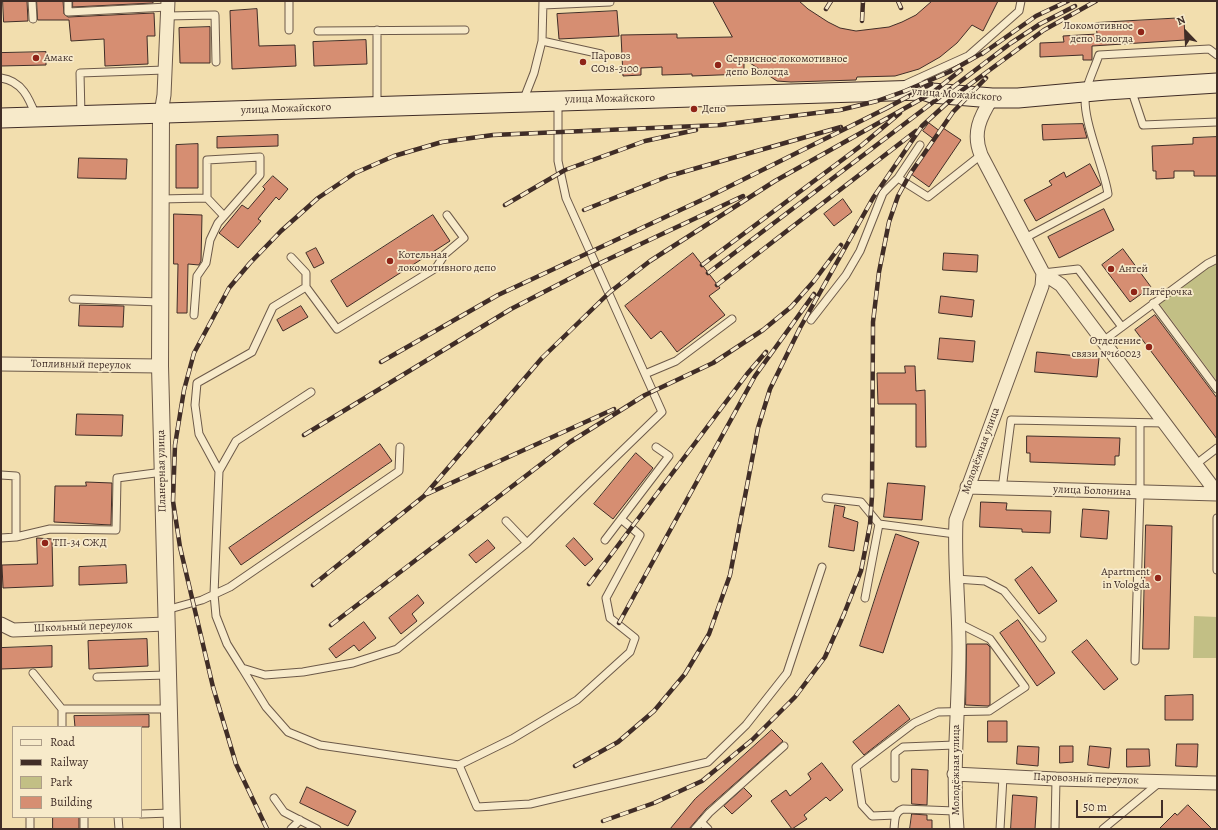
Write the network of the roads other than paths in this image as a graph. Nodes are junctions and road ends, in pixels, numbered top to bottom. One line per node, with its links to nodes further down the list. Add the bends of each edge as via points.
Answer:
1 (32, 1): 8 (lane)
2 (68, 1): 7 (lane, via 68,12)
3 (289, 1): 9 (lane)
4 (1021, 1): 21 (lane, via 1019,11 968,56)
5 (610, 2): 6 (lane)
6 (543, 3): 13 (lane)
7 (168, 8): 16 (lane, via 215,15); 17 (street)
8 (33, 19)
9 (289, 30)
10 (377, 30): 11 (lane); 12 (lane); 26 (lane)
11 (465, 30)
12 (318, 31)
13 (542, 41): 14 (lane); 25 (lane, via 534,73)
14 (601, 54)
15 (1217, 55): 22 (lane, via 1209,49 1099,56)
16 (216, 62)
17 (165, 70): 27 (street); 28 (lane, via 80,73)
18 (1, 78): 29 (lane, via 20,86)
19 (1217, 83): 20 (main road, улица Можайского)
20 (1131, 88): 22 (main road, улица Можайского); 31 (lane, via 1143,125)
21 (891, 91): 23 (main road, улица Можайского, via 923,90); 24 (main road, улица Можайского)
22 (1086, 92): 23 (main road, улица Можайского); 39 (lane, via 1087,118 1106,178 1108,194)
23 (992, 98): 33 (street, via 980,117 978,126)
24 (558, 100): 25 (main road, улица Можайского); 54 (lane, via 558,161 566,198)
25 (523, 101): 26 (main road, улица Можайского)
26 (377, 106): 27 (main road, улица Можайского)
27 (161, 113): 28 (main road, улица Можайского); 36 (street, Планерная улица)
28 (80, 115): 29 (main road, улица Можайского)
29 (36, 116): 30 (main road, улица Можайского)
30 (1, 118)
31 (1217, 122)
32 (920, 145): 34 (lane)
33 (981, 155): 34 (lane, via 928,197); 39 (street)
34 (898, 178): 49 (lane, via 883,193 860,250 846,275)
35 (207, 198): 36 (lane); 38 (lane); 38 (lane, via 207,160 260,157 260,175)
36 (160, 199): 45 (street, Планерная улица)
37 (447, 215): 43 (lane, via 464,238 445,254 436,268 337,329)
38 (224, 216): 47 (lane, via 210,240 206,263 197,276)
39 (1025, 238): 42 (street)
40 (291, 257): 43 (lane, via 306,273)
41 (1217, 259): 46 (lane)
42 (1043, 273): 50 (lane, via 1078,269); 51 (street, via 1061,286); 66 (street, Молодёжная улица, via 1042,286)
43 (306, 287): 63 (lane, via 273,307 252,352 197,383 195,405 198,434)
44 (73, 299): 45 (lane)
45 (160, 302): 53 (street, Планерная улица)
46 (1154, 304): 50 (lane); 55 (lane)
47 (194, 315)
48 (732, 319): 54 (lane, via 676,361)
49 (811, 320)
50 (1122, 327): 51 (lane)
51 (1102, 341): 58 (street)
52 (1, 364): 53 (street, Топливный переулок)
53 (160, 366): 64 (street, Планерная улица)
54 (645, 374): 79 (lane, via 662,412)
55 (1217, 389)
56 (311, 392): 63 (lane, via 236,441)
57 (1140, 423): 58 (lane); 67 (lane, via 1011,420); 68 (lane)
58 (1164, 423): 62 (street)
59 (400, 447): 83 (lane, via 399,471 230,587)
60 (656, 447): 71 (lane, via 669,456)
61 (1217, 448): 62 (lane)
62 (1194, 465): 69 (street)
63 (219, 471): 83 (lane)
64 (162, 472): 76 (lane, via 117,478 116,530 50,529); 85 (street, Планерная улица)
65 (1, 475): 76 (lane, via 16,476)
66 (967, 487): 67 (street, улица Болонина); 75 (street, Молодёжная улица, via 956,520)
67 (1002, 489): 68 (street, улица Болонина)
68 (1140, 493): 69 (street, улица Болонина); 89 (lane)
69 (1217, 493)
70 (826, 498): 74 (lane, via 861,502)
71 (621, 518): 78 (lane); 100 (lane, via 640,535 606,598 610,618 635,638 630,652 577,700 512,739)
72 (1217, 518): 81 (lane)
73 (506, 521): 79 (lane)
74 (880, 524): 75 (lane); 84 (lane)
75 (955, 534): 82 (street, Молодёжная улица)
76 (16, 537): 77 (lane)
77 (1, 538)
78 (605, 540)
79 (527, 543): 90 (lane, via 397,649 353,663 303,672 265,675)
80 (822, 567): 100 (lane, via 787,673 746,724 708,762 530,804 476,807)
81 (1217, 570)
82 (956, 579): 86 (street, Молодёжная улица); 88 (lane, via 985,581 1004,591)
83 (214, 594): 85 (lane); 90 (lane, via 216,616 227,644)
84 (865, 598)
85 (166, 617): 87 (street, Школьный переулок, via 13,630); 92 (street, Планерная улица)
86 (958, 623): 96 (street, Молодёжная улица); 96 (lane, via 990,639 1025,687 989,711)
87 (1, 624)
88 (1042, 638)
89 (1135, 661)
90 (242, 668): 100 (lane, via 266,707 288,732 320,745)
91 (33, 673): 95 (lane)
92 (167, 675): 93 (lane); 94 (street, Планерная улица)
93 (97, 677)
94 (168, 709): 95 (lane); 109 (street, Планерная улица)
95 (62, 710): 97 (lane)
96 (956, 712): 98 (street, Молодёжная улица); 111 (lane, via 938,712 914,723 856,767 862,805 872,816)
97 (62, 726)
98 (955, 745): 101 (street, Молодёжная улица); 103 (lane, via 903,746 895,753)
99 (784, 746): 116 (lane)
100 (459, 765)
101 (954, 774): 102 (street, Паровозный переулок); 108 (street, Молодёжная улица)
102 (1003, 776): 104 (street, Паровозный переулок); 127 (lane)
103 (895, 778)
104 (1056, 779): 105 (street, Паровозный переулок); 128 (lane)
105 (1161, 782): 106 (street, Паровозный переулок); 129 (lane)
106 (1217, 783)
107 (274, 798): 115 (lane, via 284,812)
108 (955, 811): 111 (lane, via 903,809 898,810); 126 (street, Молодёжная улица)
109 (171, 813): 110 (lane); 120 (street, Планерная улица)
110 (142, 814)
111 (896, 815): 125 (lane)
112 (30, 818): 117 (lane)
113 (84, 818): 118 (lane)
114 (118, 818): 119 (lane)
115 (300, 820): 121 (lane); 122 (lane)
116 (701, 822): 123 (lane); 124 (lane)
117 (30, 829)
118 (84, 829)
119 (119, 829)
120 (172, 829)
121 (291, 829)
122 (317, 829)
123 (695, 829)
124 (708, 829)
125 (894, 829)
126 (957, 829)
127 (1000, 829)
128 (1055, 829)
129 (1103, 829)

